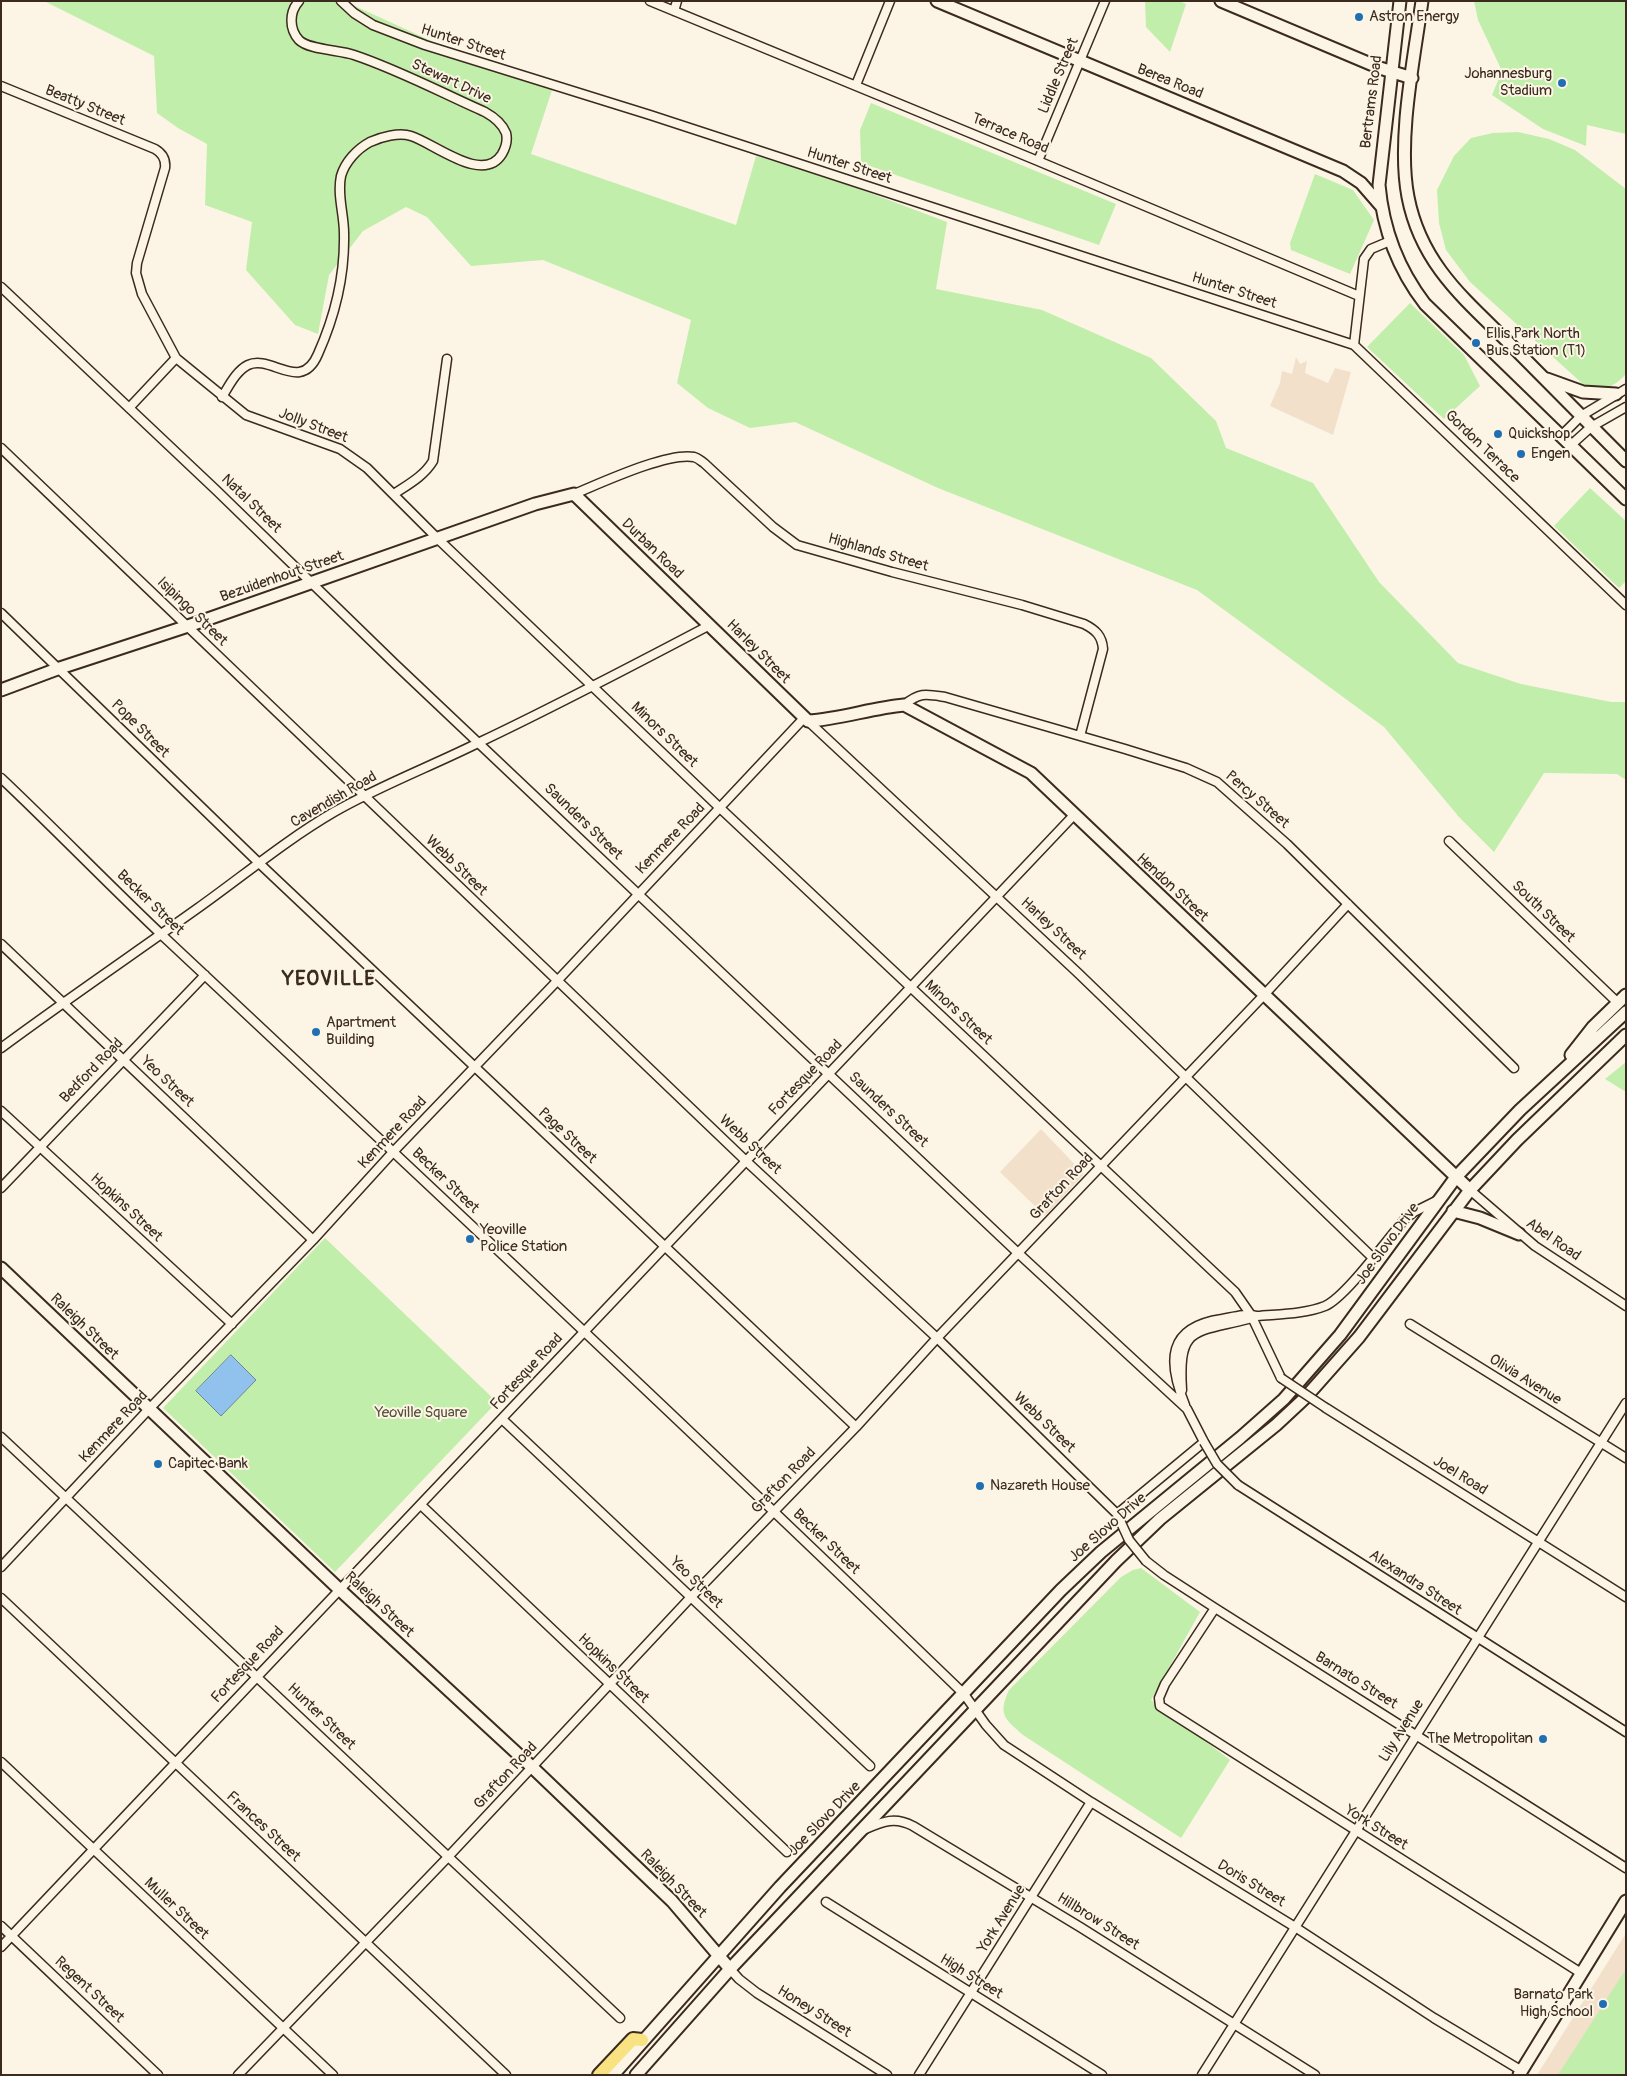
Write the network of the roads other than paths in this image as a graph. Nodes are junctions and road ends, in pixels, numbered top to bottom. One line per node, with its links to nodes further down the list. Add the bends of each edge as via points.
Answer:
1 (299, 1): 28 (street, Stewart Drive, via 291,23 302,42 369,61 485,112 504,128 508,139 499,158 480,166 468,164 409,135 380,138 357,151 342,175 344,253 341,281 318,356 305,370 295,373 252,364 240,371)
2 (341, 1): 23 (street, Hunter Street, via 374,25 425,45 650,115)
3 (650, 1): 11 (street, Terrace Road)
4 (678, 1): 11 (street)
5 (890, 1): 15 (street)
6 (937, 1): 12 (main road, Berea Road)
7 (1105, 1): 12 (street, Liddle Street)
8 (1221, 1): 13 (main road)
9 (1400, 1): 13 (main road, Bertrams Road)
10 (1422, 1): 14 (main road)
11 (674, 11): 15 (street, Terrace Road)
12 (1079, 61): 18 (street, Liddle Street); 19 (main road, Berea Road, via 1343,171 1361,183)
13 (1390, 72): 14 (main road); 19 (main road, Bertrams Road, via 1379,168)
14 (1412, 78): 26 (main road, via 1404,158 1408,196 1423,242 1448,283)
15 (856, 85): 18 (street, Terrace Road)
16 (1, 86): 17 (street, Beatty Street)
17 (159, 151): 24 (street, Jolly Street, via 165,168 136,273 142,294)
18 (1038, 161): 22 (street, Terrace Road)
19 (1381, 206): 20 (main road, Bertrams Road)
20 (1390, 241): 22 (street, via 1371,249 1366,255); 33 (main road, Bertrams Road, via 1405,275 1425,304)
21 (1, 288): 30 (street, Natal Street)
22 (1359, 296): 23 (street)
23 (1354, 345): 42 (street, Gordon Terrace)
24 (176, 358): 28 (street, Jolly Street); 30 (street)
25 (447, 359): 37 (street, via 433,461 420,477)
26 (1544, 378): 27 (main road, via 1583,392); 31 (main road)
27 (1621, 391): 31 (street)
28 (222, 397): 37 (street, Jolly Street, via 258,421 340,449 367,468)
29 (1626, 407): 32 (street)
30 (130, 408): 41 (street, Natal Street)
31 (1581, 416): 32 (main road); 33 (street)
32 (1591, 427): 34 (street); 36 (main road)
33 (1561, 436): 34 (main road, Bertrams Road)
34 (1570, 445): 39 (main road, Bertrams Road)
35 (1, 448): 45 (street, Isipingo Street)
36 (1626, 461)
37 (394, 494): 40 (street, Jolly Street)
38 (574, 494): 40 (main road, Bezuidenhout Street); 44 (main road, Durban Road); 51 (street, Highlands Street, via 673,458 694,457 797,545 1022,605 1093,628 1100,635 1103,649)
39 (1626, 498)
40 (438, 538): 41 (main road, Bezuidenhout Street); 47 (street, Jolly Street)
41 (313, 582): 45 (main road, Bezuidenhout Street); 52 (street, Natal Street)
42 (1626, 605)
43 (1, 613): 46 (street, Pope Street)
44 (710, 625): 47 (street, Cavendish Road); 50 (main road, Harley Street)
45 (188, 626): 46 (main road, Bezuidenhout Street); 54 (street, Isipingo Street)
46 (60, 668): 48 (main road, Bezuidenhout Street); 58 (street, Pope Street)
47 (593, 686): 52 (street, Cavendish Road); 55 (street, Minors Street)
48 (1, 690)
49 (904, 705): 50 (main road); 51 (street, Percy Street, via 918,695 946,697); 56 (main road, Hendon Street, via 1021,766)
50 (806, 719): 55 (street, Kenmere Road); 60 (street, Harley Street)
51 (1080, 736): 61 (street, Percy Street, via 1186,768 1217,782)
52 (480, 742): 54 (street, Cavendish Road); 59 (street, Saunders Street)
53 (1, 778): 62 (street, Becker Street)
54 (363, 796): 58 (street, Cavendish Road, via 307,828); 65 (street, Webb Street)
55 (720, 808): 59 (street, Kenmere Road); 66 (street, Minors Street)
56 (1074, 815): 60 (street, Fortesque Road); 67 (main road, Hendon Street)
57 (1449, 841): 68 (street, South Street)
58 (260, 864): 62 (street, Cavendish Road); 76 (street, Page Street)
59 (638, 894): 65 (street, Kenmere Road); 79 (street, Saunders Street)
60 (995, 896): 66 (street, Fortesque Road); 80 (street, Harley Street)
61 (1348, 904): 67 (street, Grafton Road); 78 (street, Percy Street)
62 (161, 934): 64 (street, Becker Street); 69 (street, Cavendish Road)
63 (1, 944): 69 (street, Yeo Street)
64 (205, 975): 75 (street, Bedford Road); 83 (street, Becker Street)
65 (558, 980): 76 (street, Kenmere Road); 84 (street, Webb Street)
66 (911, 987): 79 (street, Fortesque Road); 85 (street, Minors Street)
67 (1264, 995): 80 (street, Grafton Road); 86 (main road, Hendon Street)
68 (1622, 999): 77 (main road, via 1581,1041)
69 (62, 1002): 73 (street, Cavendish Road); 75 (street, Yeo Street)
70 (1626, 1012): 77 (main road, Joe Slovo Drive)
71 (1626, 1035): 74 (main road, Joe Slovo Drive)
72 (1626, 1046): 74 (main road)
73 (1, 1048)
74 (1606, 1056): 88 (main road, Joe Slovo Drive, via 1517,1140)
75 (122, 1059): 82 (street, Bedford Road); 92 (street, Yeo Street)
76 (475, 1067): 83 (street, Kenmere Road); 93 (street, Page Street)
77 (1565, 1067): 86 (main road, Joe Slovo Drive)
78 (1514, 1068)
79 (830, 1074): 84 (street, Fortesque Road); 94 (street, Saunders Street)
80 (1185, 1077): 85 (street, Grafton Road); 95 (street, Harley Street)
81 (1, 1111): 82 (street, Hopkins Street)
82 (40, 1146): 87 (street, Bedford Road); 99 (street, Hopkins Street)
83 (394, 1151): 92 (street, Kenmere Road); 101 (street, Becker Street)
84 (746, 1161): 93 (street, Fortesque Road); 102 (street, Webb Street)
85 (1101, 1166): 94 (street, Grafton Road); 98 (street, Minors Street, via 1235,1292)
86 (1456, 1177): 88 (main road, Hendon Street); 89 (main road, Joe Slovo Drive)
87 (1, 1188)
88 (1470, 1190): 90 (main road, Joe Slovo Drive); 91 (street, Abel Road)
89 (1440, 1199): 95 (street, via 1414,1212); 127 (main road, Joe Slovo Drive, via 1340,1335 1284,1399 1101,1552)
90 (1453, 1210): 91 (main road); 128 (main road, Joe Slovo Drive, via 1365,1330 1306,1398 1160,1519)
91 (1519, 1234): 97 (street, Abel Road)
92 (313, 1240): 99 (street, Kenmere Road)
93 (665, 1245): 101 (street, Fortesque Road); 108 (street, Page Street)
94 (1018, 1253): 102 (street, Grafton Road); 106 (street, Saunders Street)
95 (1372, 1257): 98 (street, via 1344,1291 1326,1306)
96 (1, 1268): 105 (main road, Raleigh Street)
97 (1626, 1306)
98 (1253, 1316): 103 (street, Minors Street); 106 (street, via 1201,1331 1188,1340 1181,1356 1182,1398)
99 (232, 1324): 105 (street, Kenmere Road)
100 (1410, 1324): 111 (street, Olivia Avenue)
101 (583, 1331): 107 (street, Fortesque Road); 115 (street, Becker Street)
102 (937, 1338): 108 (street, Grafton Road); 116 (street, Webb Street)
103 (1281, 1378): 117 (street, Joel Road, bridge)
104 (1626, 1403): 111 (street, Lily Avenue)
105 (149, 1409): 113 (street, Kenmere Road); 119 (main road, Raleigh Street)
106 (1187, 1409): 110 (street, Saunders Street)
107 (502, 1419): 114 (street, Fortesque Road); 120 (street, Yeo Street)
108 (856, 1427): 115 (street, Grafton Road)
109 (1, 1437): 113 (street, Hunter Street)
110 (1204, 1442): 116 (street); 124 (street, Alexandra Street, bridge, via 1217,1464 1238,1485)
111 (1601, 1443): 112 (street, Olivia Avenue); 117 (street, Lily Avenue)
112 (1626, 1458)
113 (66, 1498): 118 (street, Kenmere Road); 125 (street, Hunter Street)
114 (421, 1505): 119 (street, Fortesque Road); 126 (street, Hopkins Street)
115 (774, 1511): 120 (street, Grafton Road); 127 (street, Becker Street)
116 (1117, 1514): 123 (street, Barnato Street, bridge, via 1129,1540 1146,1561)
117 (1538, 1542): 121 (street, Joel Road); 124 (street, Lily Avenue)
118 (1, 1567)
119 (339, 1589): 125 (street, Fortesque Road); 134 (main road, Raleigh Street)
120 (691, 1597): 126 (street, Grafton Road); 133 (street, Yeo Street)
121 (1626, 1597)
122 (1, 1598): 132 (street, Frances Street)
123 (1214, 1608): 130 (street, Barnato Street); 136 (street, York Street, via 1165,1684 1158,1703 1186,1725)
124 (1476, 1638): 129 (street, Alexandra Street); 130 (street, Lily Avenue)
125 (257, 1676): 132 (street, Fortesque Road); 140 (street, Hunter Street)
126 (609, 1685): 134 (street, Grafton Road); 139 (street, Hopkins Street)
127 (964, 1694): 128 (street, Becker Street); 150 (main road, Joe Slovo Drive)
128 (975, 1710): 135 (street, Doris Street, via 1004,1745); 137 (main road, Joe Slovo Drive)
129 (1626, 1732)
130 (1415, 1734): 136 (street, Lily Avenue); 141 (street, Barnato Street)
131 (1, 1762): 138 (street, Muller Street)
132 (176, 1764): 138 (street, Fortesque Road); 148 (street, Frances Street)
133 (870, 1766)
134 (533, 1768): 140 (street, Grafton Road); 150 (main road, Raleigh Street, via 672,1901)
135 (1091, 1802): 142 (street, York Avenue); 146 (street, Doris Street)
136 (1356, 1831): 146 (street, Lily Avenue); 152 (street, York Street)
137 (860, 1832): 142 (street, Hillbrow Street, via 890,1821 904,1821); 151 (main road, Joe Slovo Drive)
138 (94, 1850): 147 (street, Fortesque Road); 156 (street, Muller Street)
139 (787, 1852)
140 (448, 1857): 148 (street, Grafton Road); 154 (street, Hunter Street)
141 (1626, 1868)
142 (1032, 1897): 153 (street, York Avenue); 155 (street, Hillbrow Street)
143 (1626, 1901): 152 (main road)
144 (826, 1902): 153 (street, High Street)
145 (1, 1926): 147 (street, Regent Street)
146 (1294, 1926): 155 (street, Lily Avenue); 158 (street, Doris Street)
147 (12, 1936): 149 (street, Fortesque Road); 159 (street, Regent Street)
148 (366, 1943): 156 (street, Grafton Road); 162 (street, Frances Street)
149 (1, 1947)
150 (719, 1954): 151 (main road, Raleigh Street); 157 (main road, Joe Slovo Drive)
151 (730, 1969): 165 (main road, Joe Slovo Drive); 166 (street, Honey Street, via 757,1993)
152 (1582, 1973): 158 (main road)
153 (971, 1993): 167 (street, York Avenue); 168 (street, High Street)
154 (620, 2018)
155 (1235, 2024): 169 (street, Lily Avenue); 170 (street, Hillbrow Street)
156 (282, 2028): 160 (street, Grafton Road); 161 (street, Muller Street)
157 (642, 2040): 163 (main road, via 633,2039); 164 (main road, Joe Slovo Drive)
158 (1520, 2073)
159 (158, 2075)
160 (238, 2075)
161 (333, 2075)
162 (506, 2075)
163 (599, 2075)
164 (613, 2075)
165 (636, 2075)
166 (887, 2075)
167 (919, 2075)
168 (1102, 2075)
169 (1202, 2075)
170 (1315, 2075)

